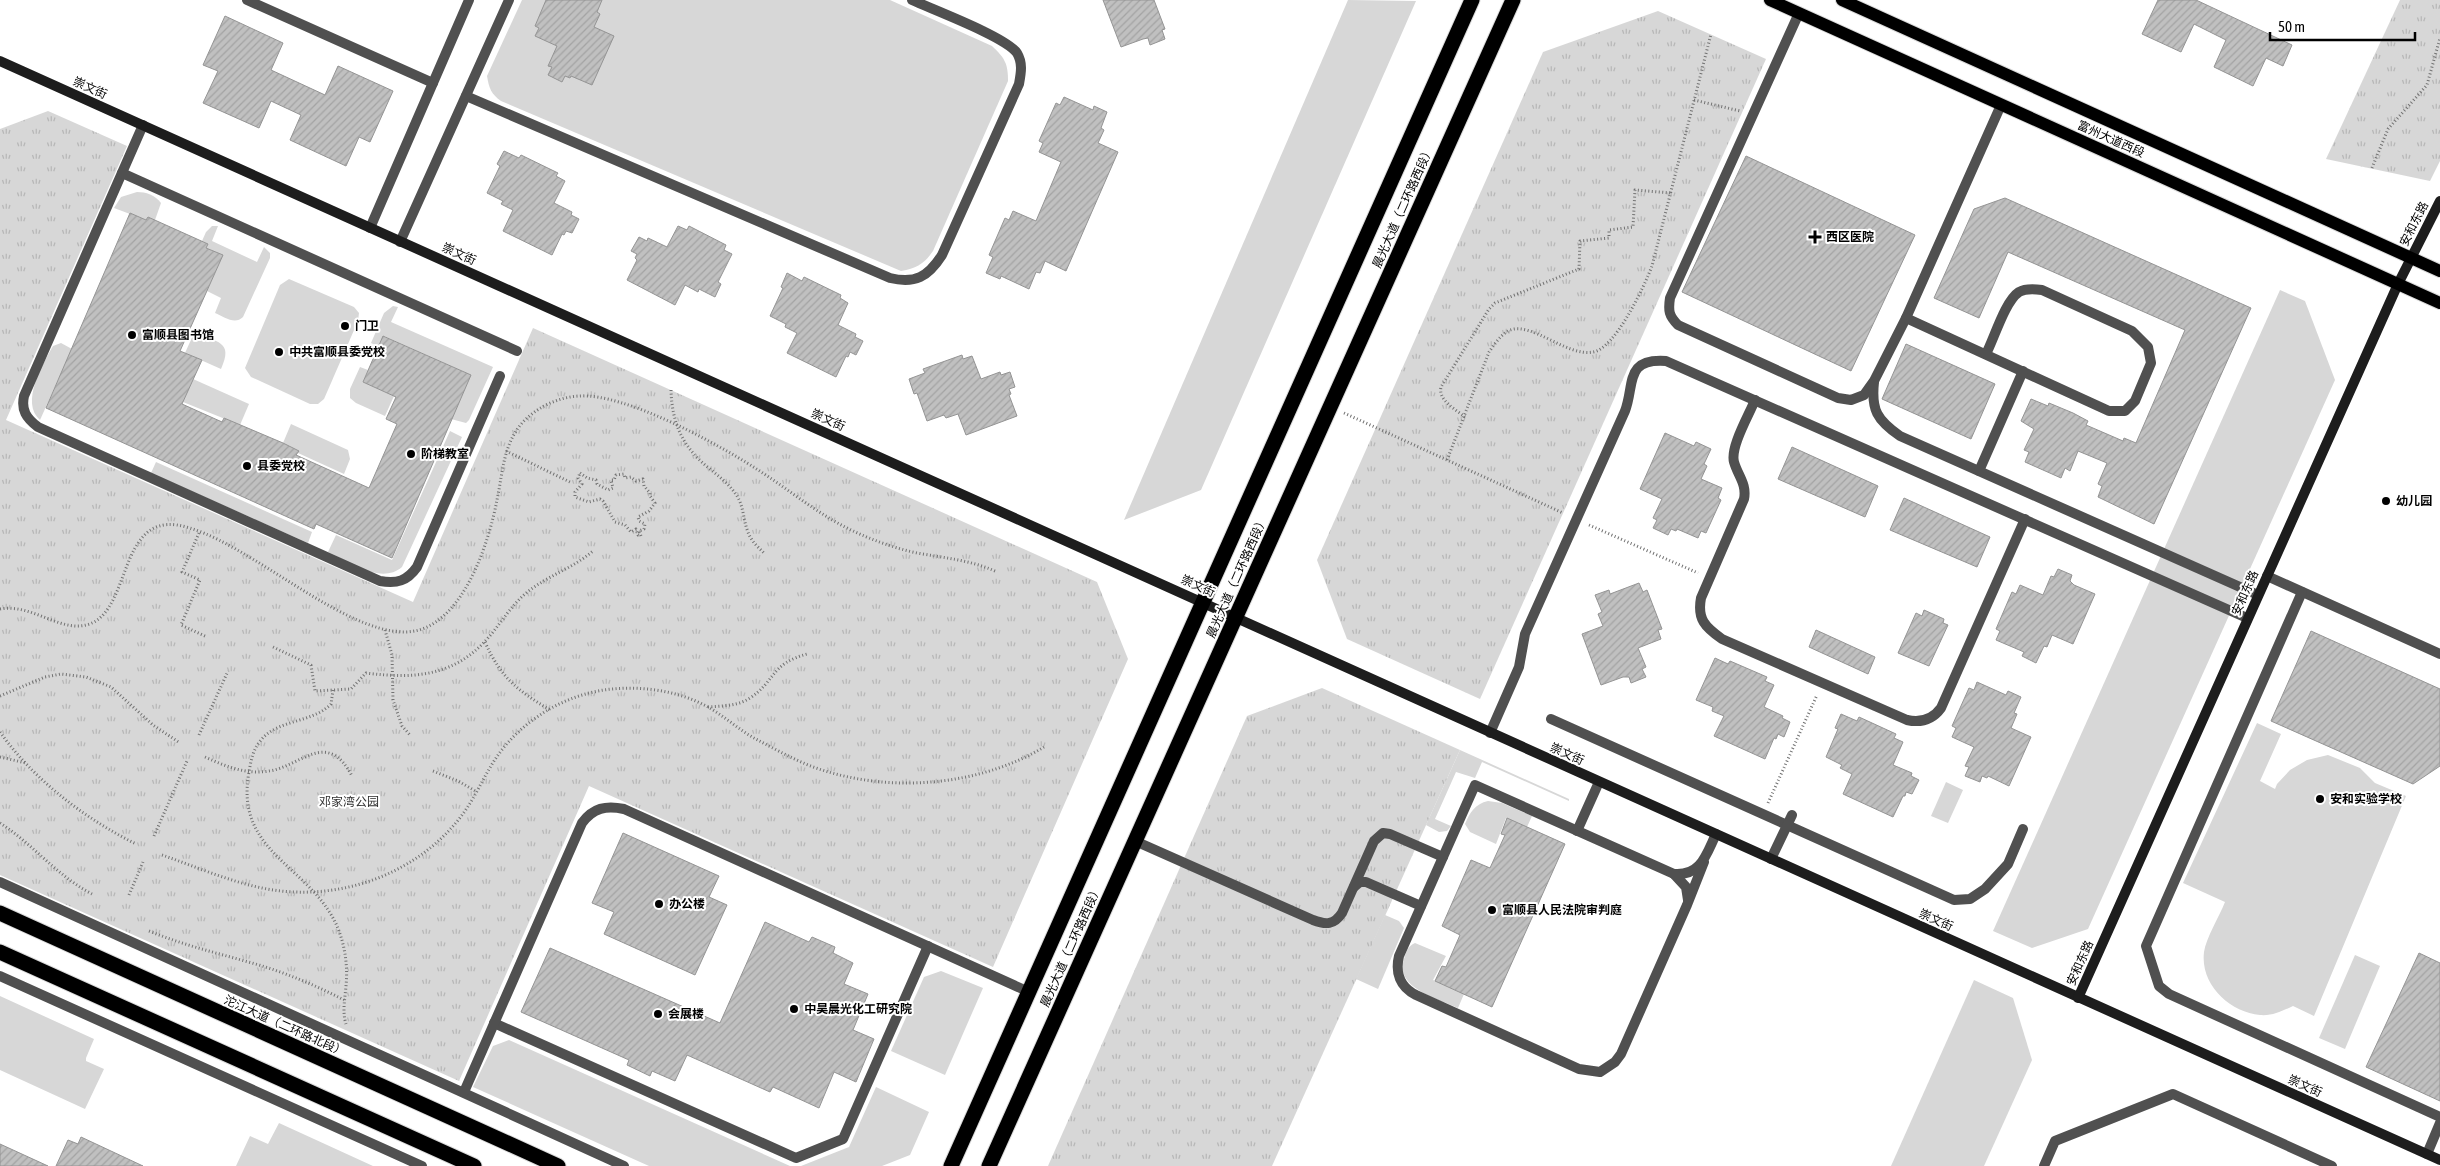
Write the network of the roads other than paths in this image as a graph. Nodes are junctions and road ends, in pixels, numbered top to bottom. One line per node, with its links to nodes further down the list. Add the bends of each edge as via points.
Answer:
1 (247, 0): 11 (street)
2 (469, 0): 11 (street)
3 (509, 0): 12 (street)
4 (912, 0): 12 (street, via 999,40 1016,53 1022,67 1019,84 942,255 934,268 907,282 890,278)
5 (1472, 0): 35 (highway, 晨光大道（二环路西段）)
6 (1513, 0): 36 (highway, 晨光大道（二环路西段）)
7 (1770, 0): 9 (main road, 富州大道西段)
8 (1842, 0): 19 (main road, 富州大道西段)
9 (1799, 13): 13 (main road, 富州大道西段); 28 (street, via 1670,298 1668,310 1678,325 1838,398 1851,400 1864,395)
10 (0, 61): 14 (street, 崇文街)
11 (433, 83): 17 (street)
12 (466, 96): 18 (street)
13 (2001, 105): 21 (main road, 富州大道西段); 23 (street)
14 (143, 125): 15 (street); 17 (street, 崇文街)
15 (122, 173): 24 (street); 27 (street, via 24,396 22,405 25,413 38,427 380,581 392,583 410,576 417,567)
16 (2440, 201): 19 (street, 安和东路)
17 (370, 228): 18 (street, 崇文街)
18 (400, 242): 35 (street, 崇文街)
19 (2411, 258): 20 (main road, 富州大道西段); 21 (street, 安和东路)
20 (2440, 271)
21 (2398, 284): 22 (main road, 富州大道西段); 32 (street, 安和东路)
22 (2440, 303)
23 (1906, 318): 25 (street); 28 (street)
24 (517, 351)
25 (1986, 354): 26 (street); 26 (street, via 2010,302 2021,291 2032,289 2042,290 2132,331 2140,337 2151,355 2151,363 2135,401 2125,411 2119,412 2109,411)
26 (2023, 371): 30 (street)
27 (500, 376)
28 (1874, 381): 30 (street, via 1872,400 1883,423 1900,436)
29 (1755, 400): 31 (street); 31 (street, via 1733,453 1734,463 1744,483 1744,499 1710,579 1700,614 1707,628 1722,638 1822,683 1908,720 1924,721 1936,714); 40 (street, via 1666,361 1654,360 1641,365 1631,379 1625,411 1525,634 1518,667)
30 (1979, 471): 34 (street)
31 (2025, 520): 37 (street)
32 (2267, 576): 33 (street); 34 (street, 安和东路)
33 (2302, 592): 38 (street); 64 (street, via 2146,946 2159,986 2169,994)
34 (2258, 595): 37 (street, 安和东路)
35 (1203, 602): 36 (street, 崇文街); 60 (highway, 晨光大道（二环路西段）)
36 (1236, 616): 40 (street, 崇文街); 47 (highway, 晨光大道（二环路西段）)
37 (2247, 618): 61 (street, 安和东路)
38 (2440, 654)
39 (1551, 719): 43 (street)
40 (1490, 733): 41 (street, 崇文街)
41 (1599, 782): 45 (street); 46 (street, 崇文街)
42 (1792, 815): 43 (street)
43 (1787, 825): 44 (street, via 1954,900 1978,894 2008,864); 49 (street)
44 (2024, 829)
45 (1577, 831): 48 (street, via 1476,785); 51 (street)
46 (1716, 834): 49 (street, 崇文街); 50 (street)
47 (1135, 841): 53 (street, via 1322,923 1336,921); 73 (highway, 晨光大道（二环路西段）)
48 (1443, 857): 53 (street, via 1383,833 1374,841); 55 (street)
49 (1771, 859): 61 (street, 崇文街)
50 (1704, 862): 51 (street, via 1693,872); 54 (street)
51 (1674, 874): 54 (street, via 1686,887)
52 (0, 882): 63 (street)
53 (1354, 887): 55 (street, via 1366,882)
54 (1687, 905): 55 (street, via 1621,1054 1600,1072 1590,1072 1407,989 1398,974 1397,963)
55 (1421, 906)
56 (0, 913): 70 (highway, 沱江大道（二环路北段）)
57 (928, 946): 60 (street); 62 (street, via 843,1139 796,1158); 62 (street, via 624,809 602,808 594,811 582,824)
58 (0, 952): 69 (highway)
59 (0, 976): 68 (street)
60 (1029, 992): 72 (highway, 晨光大道（二环路西段）)
61 (2078, 998): 66 (street, 崇文街)
62 (494, 1023): 63 (street)
63 (464, 1092): 71 (street)
64 (2440, 1117)
65 (2440, 1124): 66 (street)
66 (2427, 1154): 67 (street, 崇文街)
67 (2440, 1160)
68 (422, 1166)
69 (474, 1166)
70 (558, 1166)
71 (624, 1166)
72 (951, 1166)
73 (989, 1166)
74 (2044, 1166): 75 (street, via 2055,1141 2174,1094)
75 (2332, 1166)

